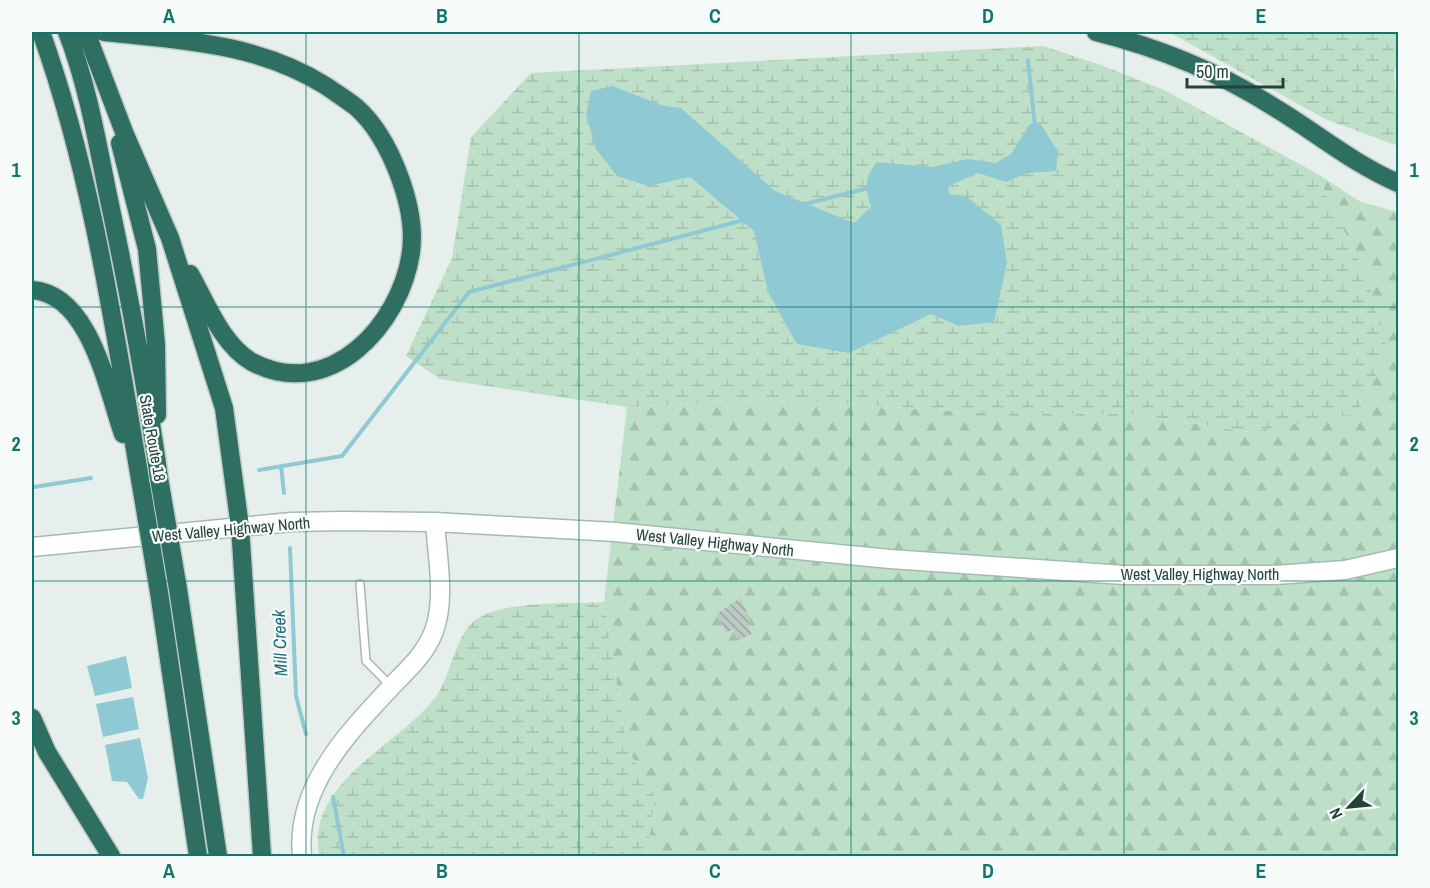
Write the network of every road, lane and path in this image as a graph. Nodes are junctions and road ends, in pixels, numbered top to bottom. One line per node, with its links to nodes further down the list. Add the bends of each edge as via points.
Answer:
1 (41, 32): 11 (highway, State Route 18, via 81,171)
2 (67, 32): 10 (highway, State Route 18, via 97,143 129,296)
3 (86, 32): 6 (highway)
4 (104, 32): 8 (highway, via 219,44 303,74 357,108 389,151 400,180 408,202 411,252 387,313 364,345 329,368 280,373 252,362 222,331)
5 (1096, 32): 7 (highway, via 1218,75 1350,158)
6 (105, 84): 8 (highway); 10 (highway, via 147,249 158,397)
7 (1398, 183)
8 (170, 238): 13 (highway, via 224,408)
9 (32, 290): 11 (highway, via 50,294 81,320)
10 (154, 447): 21 (highway, State Route 18, bridge)
11 (141, 485): 20 (highway, State Route 18, bridge)
12 (435, 522): 13 (main road, West Valley Highway North, via 334,521); 15 (main road, West Valley Highway North, via 615,532 890,559 1124,575 1275,575 1346,570); 17 (main road, via 440,595 435,629 416,663)
13 (240, 527): 14 (main road, West Valley Highway North); 22 (highway)
14 (32, 547)
15 (1398, 558)
16 (360, 584): 17 (lane, via 366,661)
17 (392, 687): 23 (main road, via 337,747 320,774 308,805)
18 (32, 718): 19 (highway, via 47,752)
19 (111, 856)
20 (198, 856)
21 (218, 856)
22 (262, 856)
23 (302, 856)

